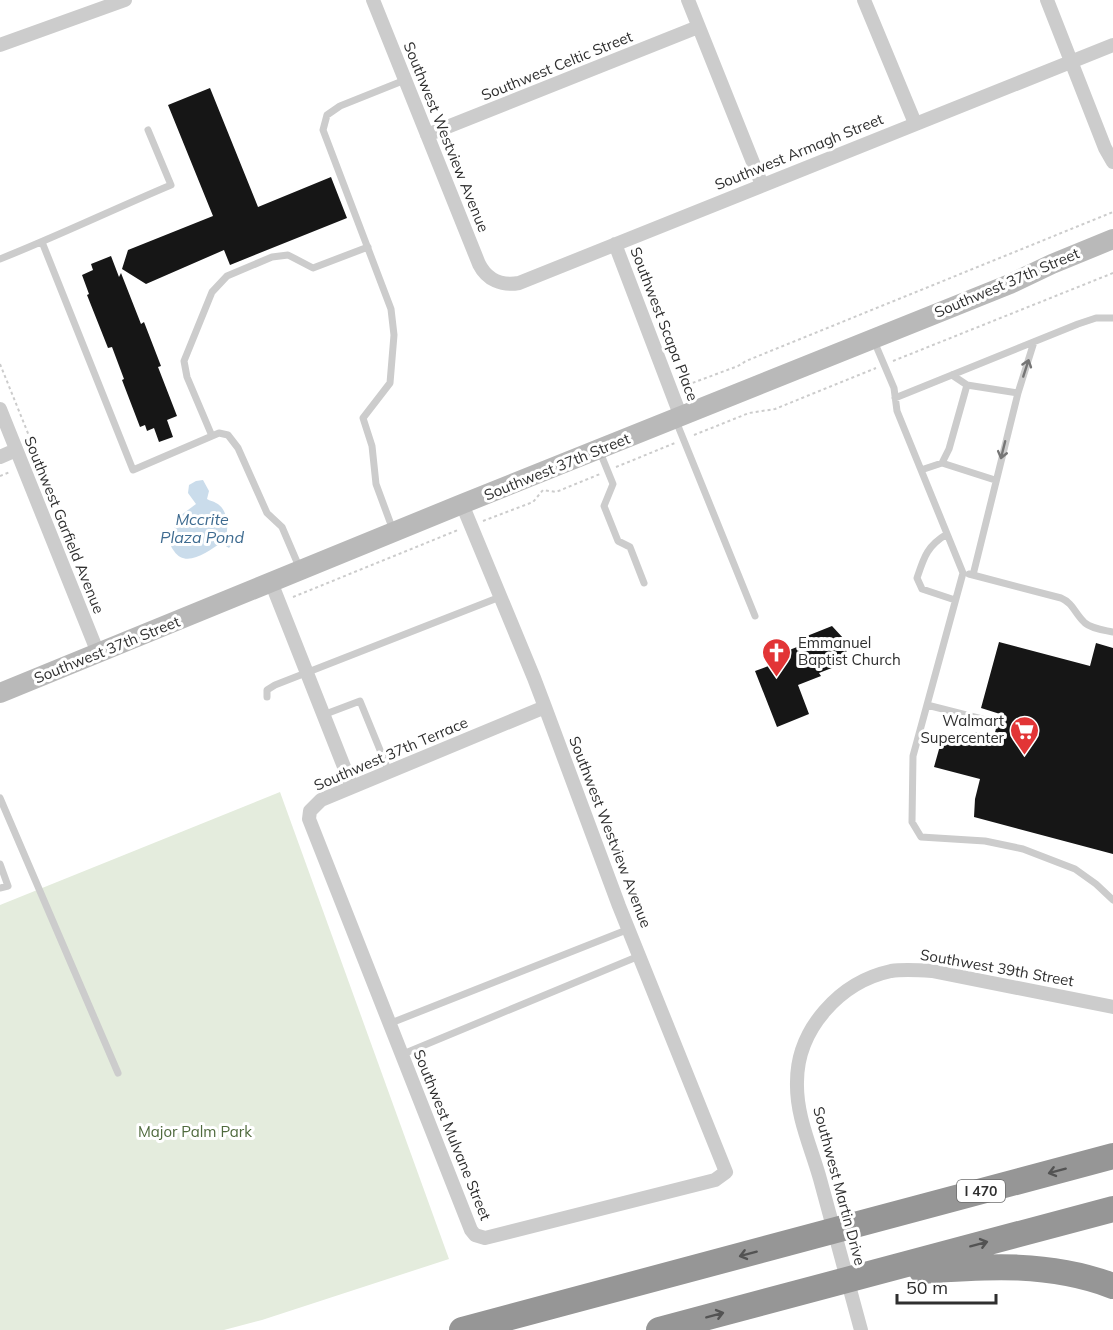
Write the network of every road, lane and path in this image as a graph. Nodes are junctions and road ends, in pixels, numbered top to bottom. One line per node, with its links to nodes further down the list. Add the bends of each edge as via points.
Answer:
1 (125, 0): 7 (street)
2 (373, 0): 10 (street, Southwest Westview Avenue)
3 (688, 0): 6 (street)
4 (864, 0): 11 (street)
5 (1047, 0): 9 (street)
6 (698, 27): 13 (street, Southwest Celtic Street); 15 (street)
7 (0, 45)
8 (1113, 45): 9 (street, Southwest Armagh Street)
9 (1071, 61): 11 (street, Southwest Armagh Street); 14 (street)
10 (405, 80): 13 (street, Southwest Westview Avenue); 20 (lane, via 340,106 327,115 323,130)
11 (915, 123): 15 (street, Southwest Armagh Street)
12 (148, 130): 18 (lane, via 171,185)
13 (427, 135): 23 (street, Southwest Westview Avenue, via 479,264)
14 (1113, 162)
15 (762, 185): 19 (street, Southwest Armagh Street)
16 (1113, 212): 30 (path)
17 (1113, 239): 25 (main road, Southwest 37th Street)
18 (42, 243): 21 (lane); 36 (lane, via 133,470)
19 (615, 244): 23 (street, Southwest Armagh Street, via 519,283); 35 (street, Southwest Scapa Place)
20 (369, 247): 36 (lane, via 313,268 288,255 272,257 227,276 212,292 184,361); 50 (lane, via 391,309 394,335 390,382 363,418 372,446 376,484)
21 (0, 259)
22 (1113, 273): 28 (path)
23 (496, 281)
24 (1113, 318): 26 (lane, via 1096,318)
25 (873, 338): 28 (lane); 35 (main road, Southwest 37th Street)
26 (1034, 342): 29 (lane); 32 (lane, one-way to 26)
27 (0, 364): 41 (path)
28 (884, 365): 33 (lane); 37 (path)
29 (952, 375): 31 (lane); 33 (lane)
30 (687, 385)
31 (967, 386): 32 (lane); 42 (lane)
32 (1017, 393): 47 (lane, one-way to 47)
33 (895, 398): 43 (lane)
34 (0, 409): 38 (street, Southwest Garfield Avenue)
35 (678, 418): 37 (lane); 39 (main road, Southwest 37th Street)
36 (212, 436): 52 (lane, via 228,435 238,448 267,513 282,526)
37 (684, 440): 44 (path); 60 (lane)
38 (16, 450): 40 (street); 62 (street, Southwest Garfield Avenue)
39 (599, 450): 44 (lane); 48 (main road, Southwest 37th Street)
40 (0, 457)
41 (38, 458)
42 (942, 463): 43 (lane); 47 (lane)
43 (921, 470): 51 (lane)
44 (608, 471): 49 (path, via 556,492 543,490 532,502); 56 (lane, via 613,484 604,506 618,541 630,547)
45 (10, 472): 46 (path)
46 (0, 476)
47 (995, 480): 54 (lane)
48 (462, 504): 49 (street, Southwest Westview Avenue); 50 (main road, Southwest 37th Street)
49 (471, 525): 57 (path); 58 (street, Southwest Westview Avenue)
50 (394, 532): 52 (main road, Southwest 37th Street)
51 (947, 534): 53 (lane); 59 (lane, via 934,542 917,578 922,589)
52 (301, 570): 55 (main road, Southwest 37th Street)
53 (963, 573): 54 (lane); 59 (lane)
54 (973, 575): 61 (lane, via 1061,598 1089,626)
55 (271, 582): 62 (main road, Southwest 37th Street); 63 (street)
56 (644, 583)
57 (293, 597)
58 (500, 597): 63 (lane); 67 (street, Southwest Westview Avenue)
59 (955, 600): 66 (lane)
60 (754, 616)
61 (1113, 632)
62 (98, 653): 64 (main road, Southwest 37th Street)
63 (307, 673): 65 (lane, via 275,685 267,690); 68 (street)
64 (0, 693)
65 (267, 697)
66 (927, 705): 69 (lane); 75 (lane, via 913,756 912,822 921,837 985,841 1023,849 1075,869)
67 (545, 707): 70 (street, Southwest 37th Terrace); 76 (street, Southwest Westview Avenue)
68 (323, 715): 70 (lane, via 360,701); 71 (street)
69 (982, 719)
70 (389, 771): 71 (street, Southwest 37th Terrace)
71 (352, 787): 77 (street, Southwest 37th Terrace, via 321,800 310,811 309,819)
72 (0, 798): 83 (lane)
73 (0, 864): 74 (lane, via 8,885)
74 (0, 888)
75 (1113, 900)
76 (629, 929): 78 (street, Southwest Westview Avenue); 81 (lane)
77 (356, 936): 81 (street, Southwest Mulvane Street)
78 (639, 956): 82 (lane); 85 (street, Southwest Westview Avenue)
79 (844, 992): 80 (street, Southwest 39th Street, via 872,977 911,969); 92 (street, Southwest Martin Drive, via 816,1022 801,1054 797,1077 801,1120)
80 (1113, 1007)
81 (391, 1023): 82 (street, Southwest Mulvane Street)
82 (403, 1054): 85 (street, Southwest Mulvane Street, via 471,1230 480,1238 716,1180)
83 (118, 1073)
84 (1113, 1156): 89 (highway, I 470, one-way to 89)
85 (726, 1172)
86 (1113, 1209): 87 (highway, one-way to 86)
87 (861, 1275): 88 (highway, via 1024,1266 1089,1277); 91 (highway, one-way to 87)
88 (1113, 1286)
89 (498, 1325): 90 (highway, I 470)
90 (462, 1330)
91 (659, 1330)
92 (861, 1330)

